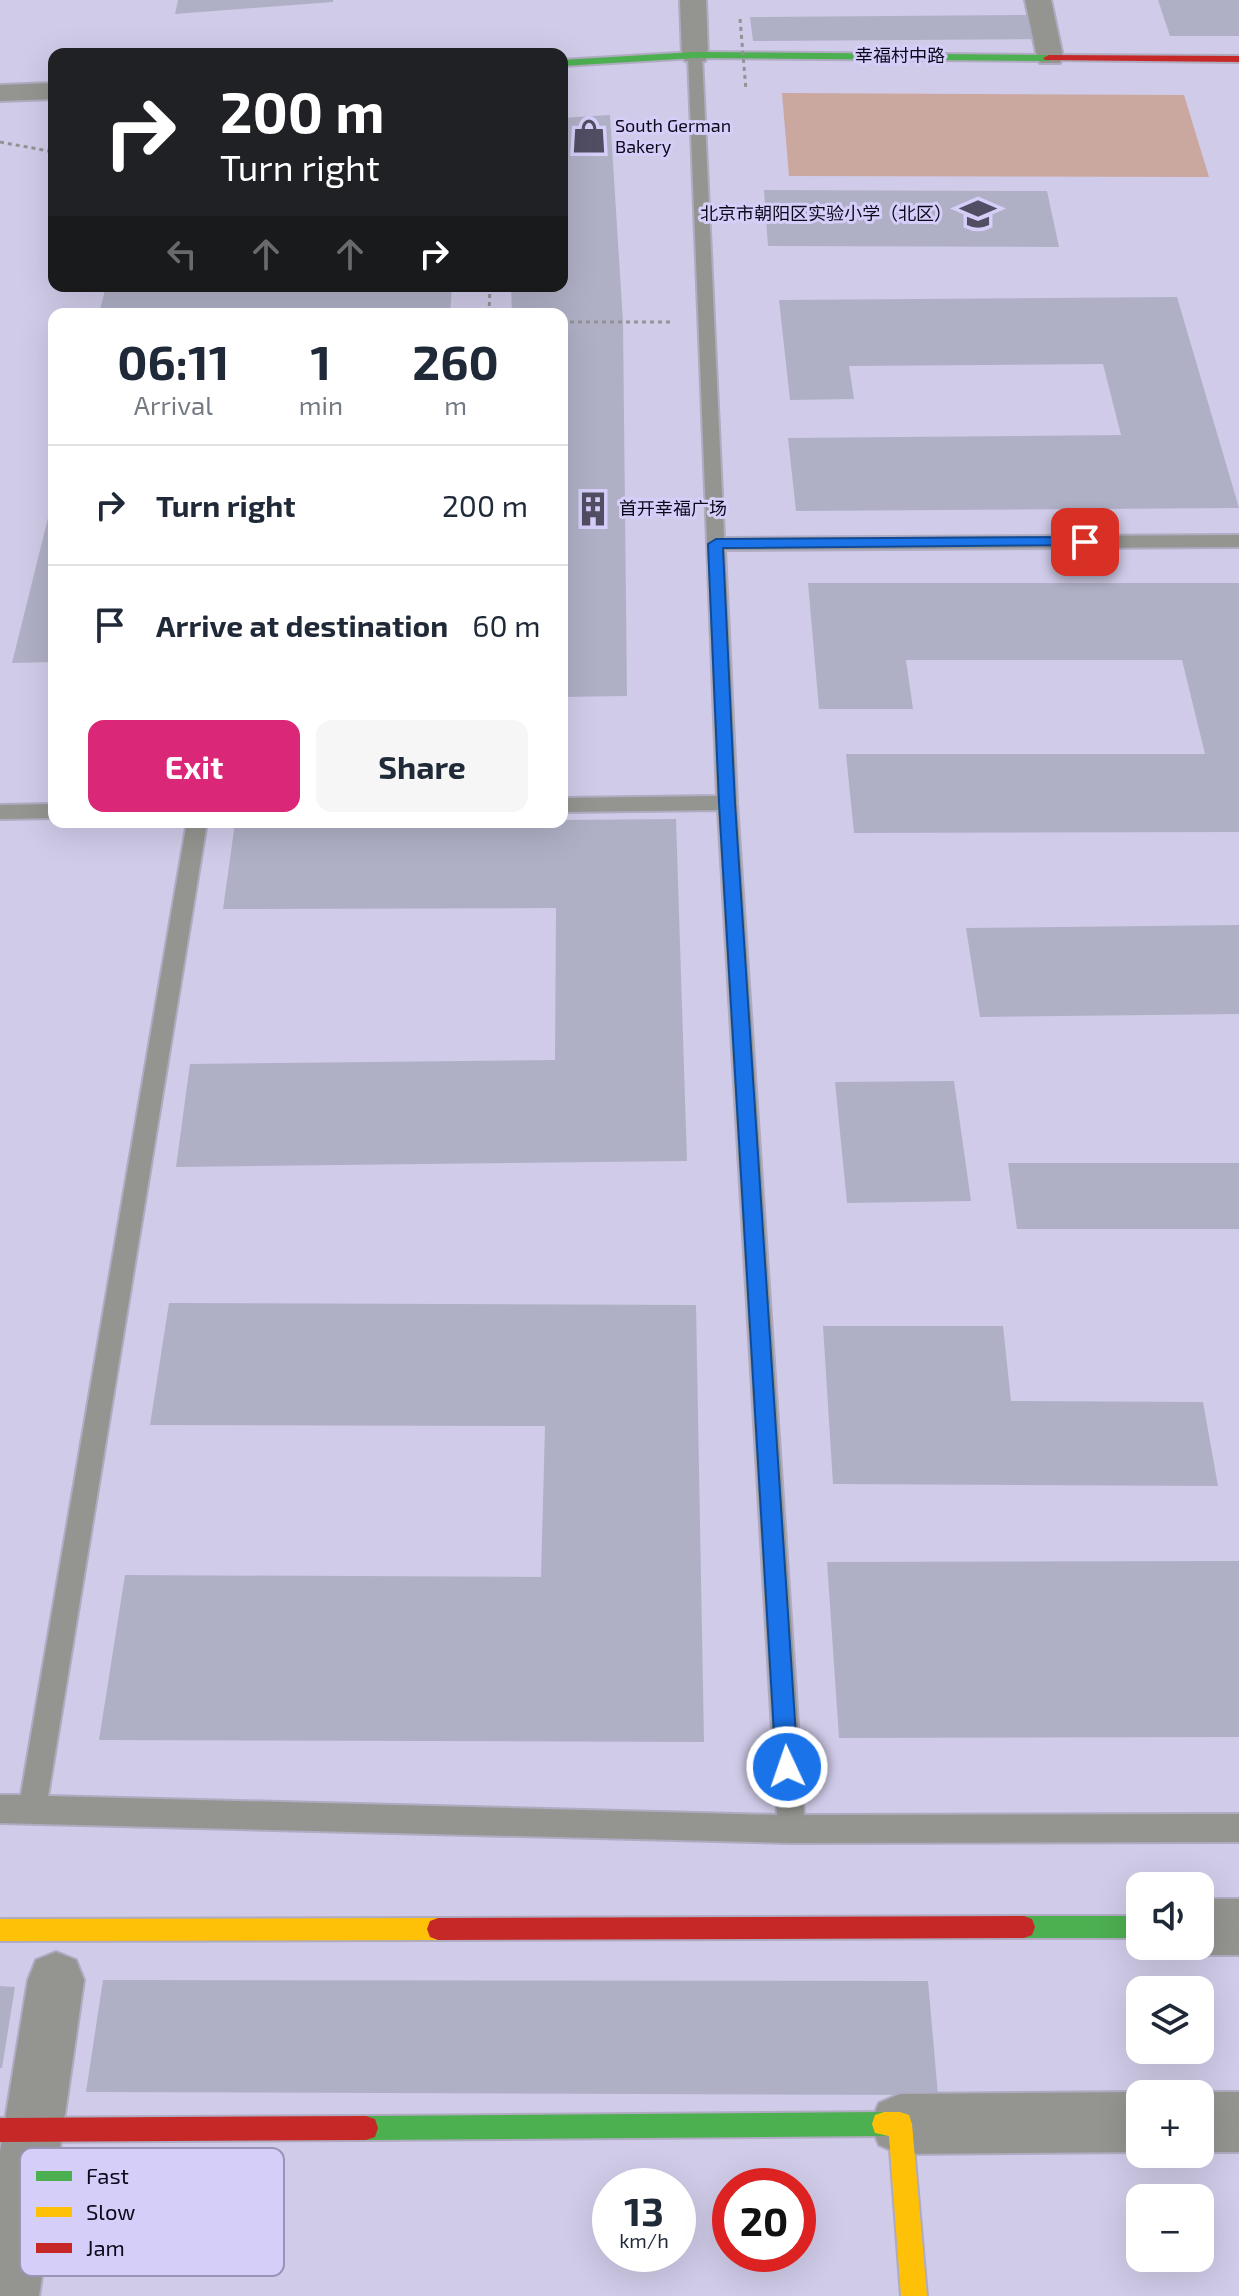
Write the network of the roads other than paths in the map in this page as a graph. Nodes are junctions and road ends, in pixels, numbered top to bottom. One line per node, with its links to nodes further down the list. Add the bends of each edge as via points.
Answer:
1 (693, 0): 3 (street)
2 (1038, 0): 4 (street)
3 (695, 55): 4 (street, 幸福村中路); 6 (street, 幸福村中路); 10 (lane)
4 (1050, 57): 5 (street, 幸福村中路)
5 (1239, 59)
6 (568, 63)
7 (48, 91): 8 (street)
8 (0, 93)
9 (1239, 541): 10 (lane)
10 (716, 544): 11 (lane)
11 (727, 803): 12 (lane); 19 (lane)
12 (568, 805)
13 (48, 811): 14 (lane)
14 (0, 812)
15 (196, 828): 17 (lane)
16 (0, 1809): 17 (lane)
17 (32, 1809): 19 (lane)
18 (1239, 1828): 19 (lane)
19 (791, 1829)
20 (1126, 1927): 23 (street)
21 (1214, 1927): 22 (street)
22 (1239, 1927)
23 (0, 1930)
24 (56, 1980): 29 (street)
25 (1126, 2122): 28 (street)
26 (1214, 2122): 27 (street)
27 (1239, 2122)
28 (900, 2124): 29 (street); 31 (street)
29 (17, 2130): 30 (street)
30 (8, 2296)
31 (914, 2296)

